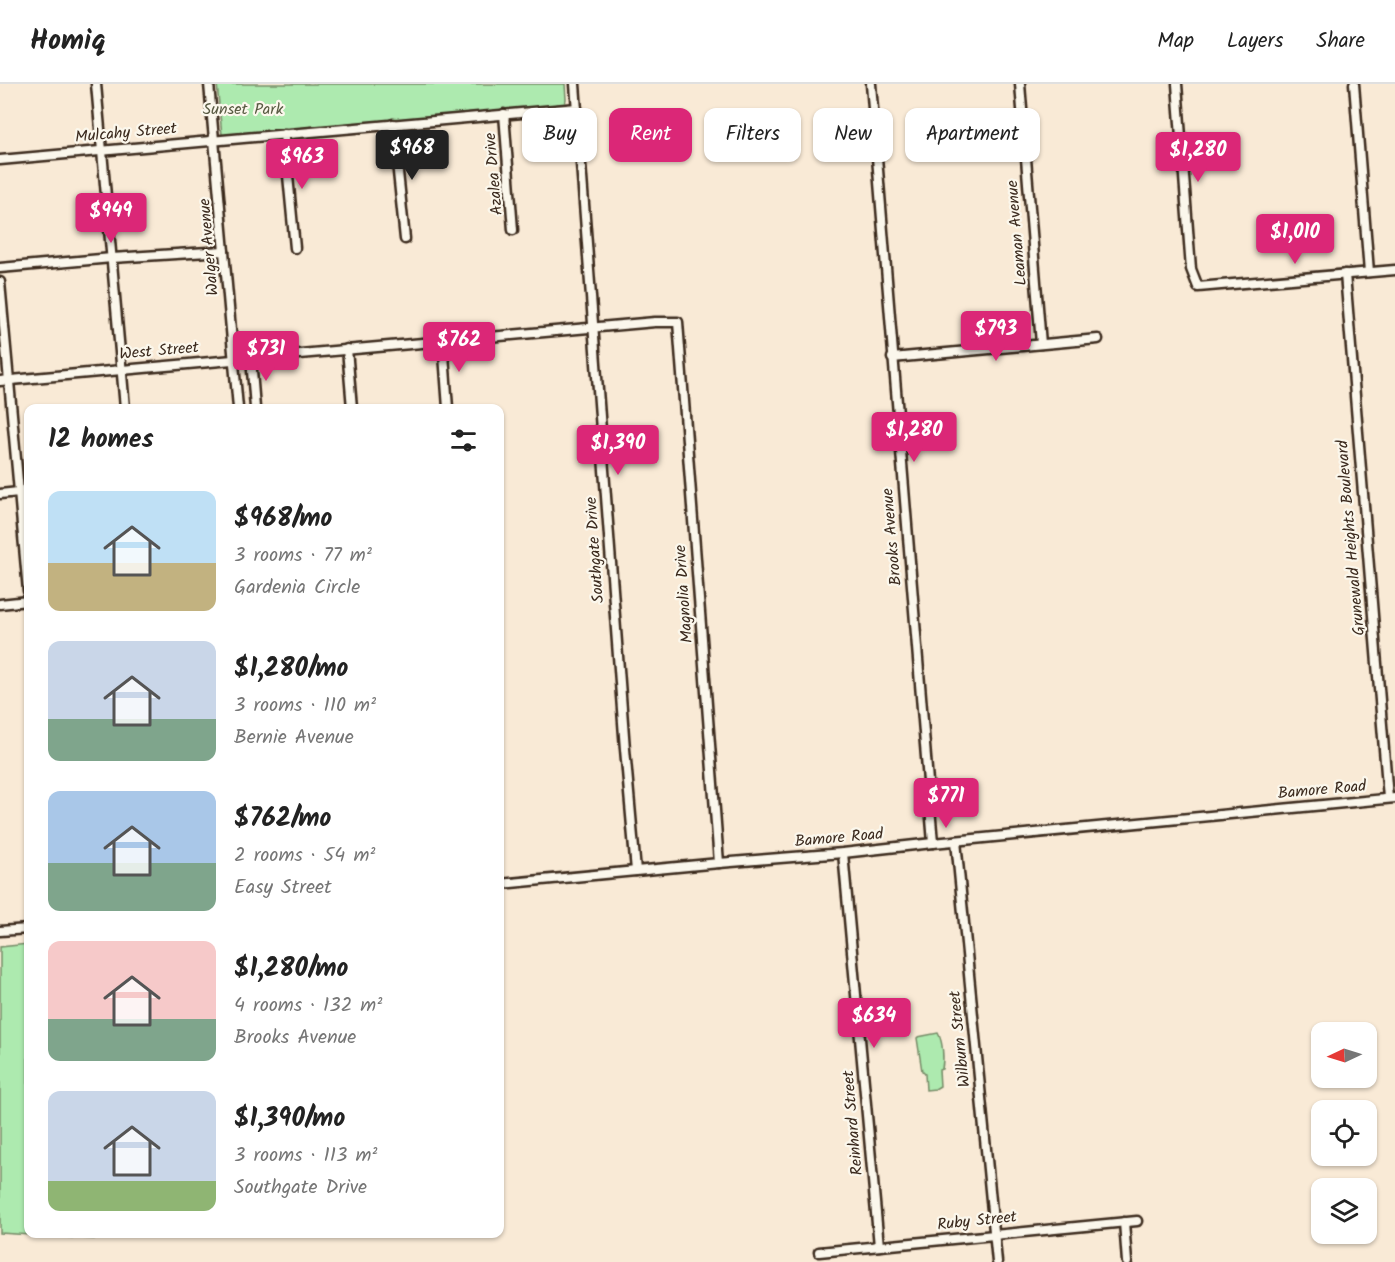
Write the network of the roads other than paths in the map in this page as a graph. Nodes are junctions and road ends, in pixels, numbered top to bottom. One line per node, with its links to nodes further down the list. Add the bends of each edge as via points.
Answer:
1 (96, 84): 14 (street)
2 (209, 84): 13 (street, Walger Avenue)
3 (575, 84): 8 (street, Southgate Drive)
4 (871, 84): 34 (street, Brooks Avenue)
5 (1020, 84): 31 (street, Leaman Avenue)
6 (1177, 84): 25 (street, via 1191,269 1198,287)
7 (1354, 84): 24 (street)
8 (577, 108)
9 (522, 113): 10 (street, Mulcahy Street)
10 (504, 114): 11 (street, Mulcahy Street); 17 (street, Azalea Drive)
11 (393, 124): 12 (street, Mulcahy Street); 18 (street)
12 (284, 134): 13 (street, Mulcahy Street); 19 (street)
13 (214, 140): 14 (street, Mulcahy Street); 20 (street, Walger Avenue)
14 (102, 151): 15 (street, Mulcahy Street); 21 (street)
15 (0, 160)
16 (581, 162): 28 (street, Southgate Drive)
17 (513, 230)
18 (405, 239)
19 (295, 248)
20 (224, 251): 21 (street); 35 (street, Walger Avenue)
21 (112, 258): 22 (street); 36 (street)
22 (0, 268)
23 (1395, 270): 24 (street)
24 (1369, 272): 25 (street)
25 (1345, 274): 47 (street, Grunewald Heights Boulevard)
26 (0, 282): 37 (street)
27 (678, 322): 28 (street, West Street); 51 (street, Magnolia Drive)
28 (593, 327): 30 (street, West Street); 52 (street, Southgate Drive)
29 (1098, 339): 31 (street)
30 (443, 341): 32 (street, West Street); 42 (street)
31 (1041, 344): 34 (street)
32 (347, 350): 33 (street, West Street); 41 (street)
33 (250, 358): 35 (street, West Street); 40 (street)
34 (892, 358): 49 (street, Brooks Avenue)
35 (234, 360): 36 (street, West Street); 39 (street, Walger Avenue)
36 (122, 370): 37 (street, West Street); 38 (street)
37 (4, 380): 43 (street)
38 (125, 404)
39 (238, 404)
40 (255, 404)
41 (352, 404)
42 (448, 404)
43 (24, 492): 44 (street)
44 (0, 494)
45 (24, 601): 46 (street)
46 (0, 604)
47 (1391, 798): 48 (street, Bamore Road)
48 (956, 841): 49 (street, Bamore Road); 58 (street, Wilburn Street)
49 (933, 843): 50 (street, Bamore Road)
50 (843, 853): 51 (street, Bamore Road); 59 (street, Reinhard Street)
51 (719, 863): 52 (street, Bamore Road)
52 (636, 871): 53 (street, Bamore Road)
53 (504, 884)
54 (24, 928): 55 (street)
55 (0, 931)
56 (1137, 1221): 57 (street, Ruby Street)
57 (1125, 1222): 58 (street, Ruby Street); 62 (street)
58 (994, 1235): 59 (street, Ruby Street); 61 (street, Wilburn Street)
59 (879, 1246): 60 (street, Ruby Street)
60 (819, 1252)
61 (997, 1262)
62 (1127, 1262)

